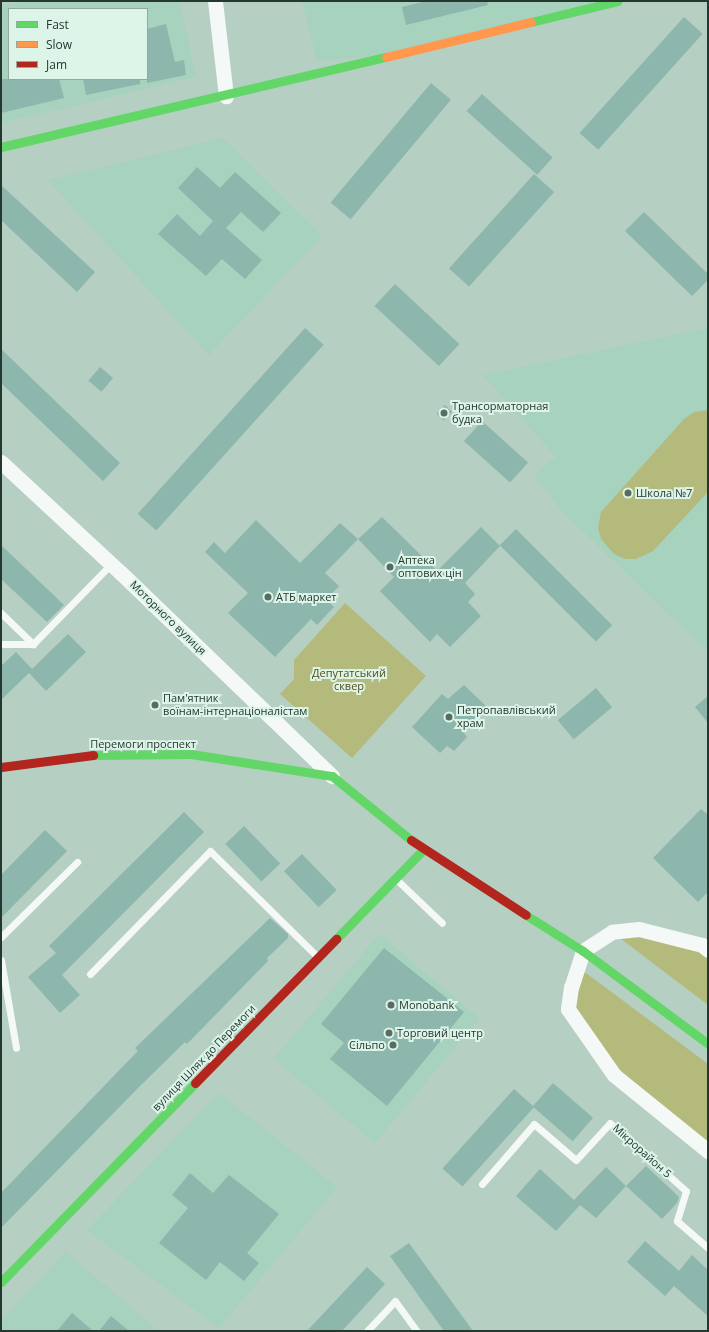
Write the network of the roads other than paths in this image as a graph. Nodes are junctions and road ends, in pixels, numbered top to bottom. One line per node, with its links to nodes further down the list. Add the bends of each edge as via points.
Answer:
1 (215, 1): 3 (street)
2 (618, 1): 3 (street)
3 (226, 96): 4 (street)
4 (1, 147)
5 (1, 462): 6 (street, Моторного вулиця)
6 (112, 564): 9 (lane); 11 (street, Моторного вулиця)
7 (1, 614): 9 (lane)
8 (1, 644): 9 (lane)
9 (33, 644)
10 (1, 767): 11 (street, Перемоги проспект, via 104,754 191,754)
11 (332, 776): 12 (street)
12 (423, 850): 14 (street, вулиця Шлях до Перемоги); 18 (street)
13 (77, 862): 16 (lane)
14 (395, 879): 15 (lane); 19 (street, вулиця Шлях до Перемоги)
15 (442, 923)
16 (1, 937)
17 (708, 950): 18 (street, via 702,945 639,929 612,932)
18 (583, 951): 22 (street); 24 (street, via 571,987 568,1009 614,1075)
19 (318, 958): 21 (lane, via 210,851); 27 (street, вулиця Шлях до Перемоги)
20 (1, 960): 23 (lane)
21 (90, 974)
22 (708, 1044)
23 (16, 1048)
24 (708, 1151)
25 (482, 1184): 26 (lane, Мікрорайон 5, via 534,1124 576,1160 610,1123 686,1191 677,1221)
26 (708, 1248)
27 (1, 1282)
28 (367, 1331): 29 (lane, via 395,1301)
29 (417, 1331)

